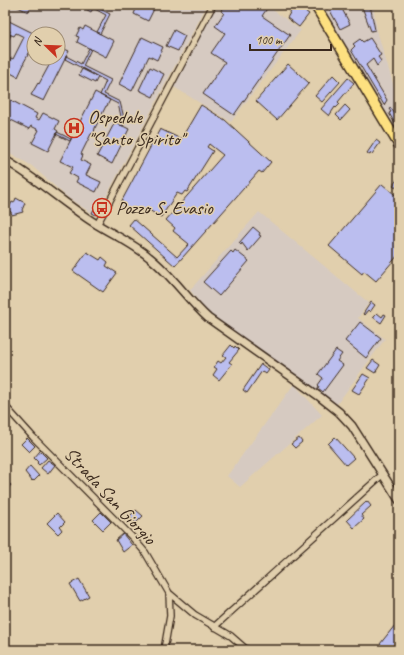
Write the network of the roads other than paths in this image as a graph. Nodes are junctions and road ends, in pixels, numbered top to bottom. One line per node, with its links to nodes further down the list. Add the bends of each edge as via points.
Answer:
1 (213, 5): 5 (street)
2 (315, 5): 3 (main road)
3 (399, 145)
4 (5, 160): 5 (street)
5 (97, 225): 7 (street, via 149,256 167,272 208,318 339,412 352,426)
6 (5, 406): 9 (street, Strada San Giorgio, via 132,537 145,552)
7 (383, 474): 8 (street); 10 (street)
8 (399, 500)
9 (169, 593): 10 (street, Strada San Giorgio); 11 (street, via 170,616)
10 (212, 626): 12 (street, Strada San Giorgio, via 231,636)
11 (164, 650)
12 (247, 650)

